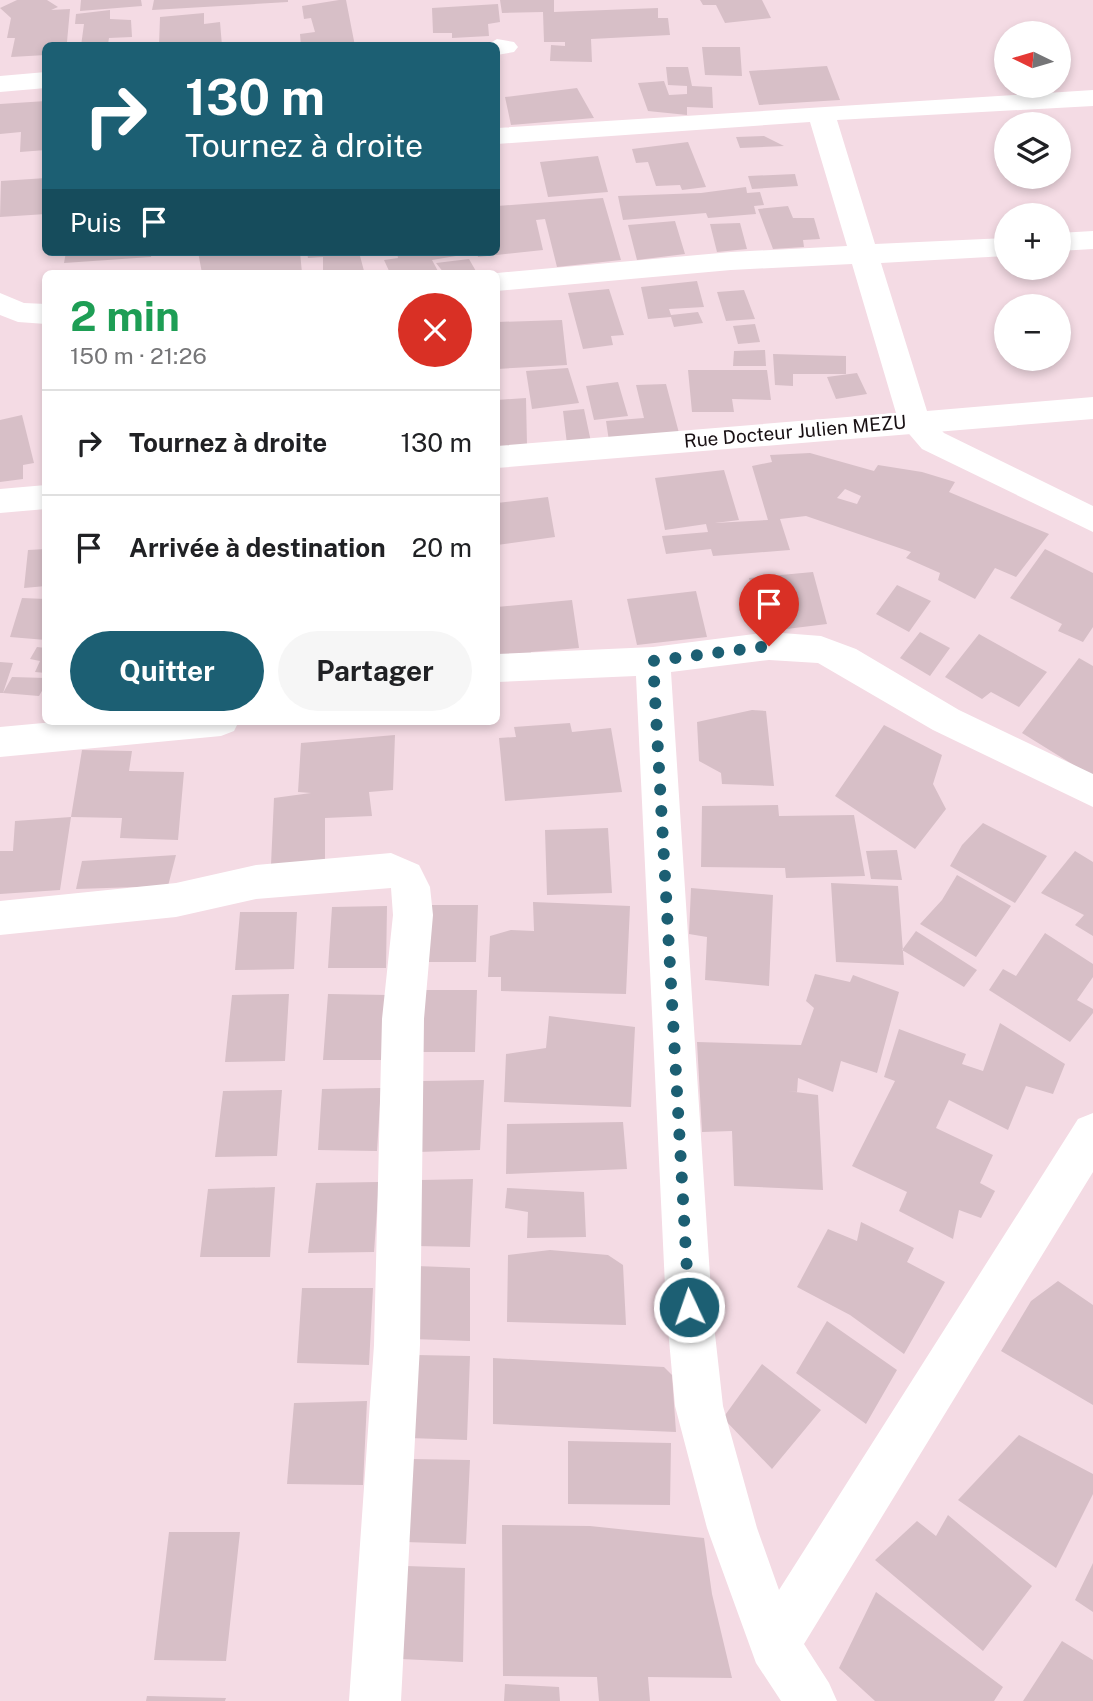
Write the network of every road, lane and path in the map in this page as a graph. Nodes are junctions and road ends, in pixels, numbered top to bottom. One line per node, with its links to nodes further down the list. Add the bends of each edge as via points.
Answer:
1 (42, 80): 2 (street)
2 (0, 84)
3 (1093, 98): 4 (street)
4 (821, 113): 5 (street); 9 (street)
5 (500, 136)
6 (1093, 240): 7 (street)
7 (1071, 242)
8 (994, 248): 9 (street)
9 (863, 253): 10 (street); 14 (street)
10 (500, 282)
11 (0, 303): 12 (street, via 18,312)
12 (42, 314)
13 (1093, 408): 14 (street, Rue Docteur Julien MEZU)
14 (914, 421): 15 (street, Rue Docteur Julien MEZU); 18 (street, via 933,441)
15 (500, 457)
16 (42, 497): 17 (street)
17 (0, 501)
18 (1093, 520)
19 (653, 661): 20 (street); 23 (street, via 769,646 821,650 946,720); 26 (street, via 689,1307 699,1406 733,1528)
20 (500, 668)
21 (179, 725): 22 (street)
22 (0, 742)
23 (1093, 792)
24 (0, 918): 27 (street, via 176,900 256,882 391,870 405,877 411,887 413,915 403,1019 397,1345)
25 (1093, 1133): 26 (street)
26 (774, 1645): 28 (street)
27 (375, 1701)
28 (811, 1701)

